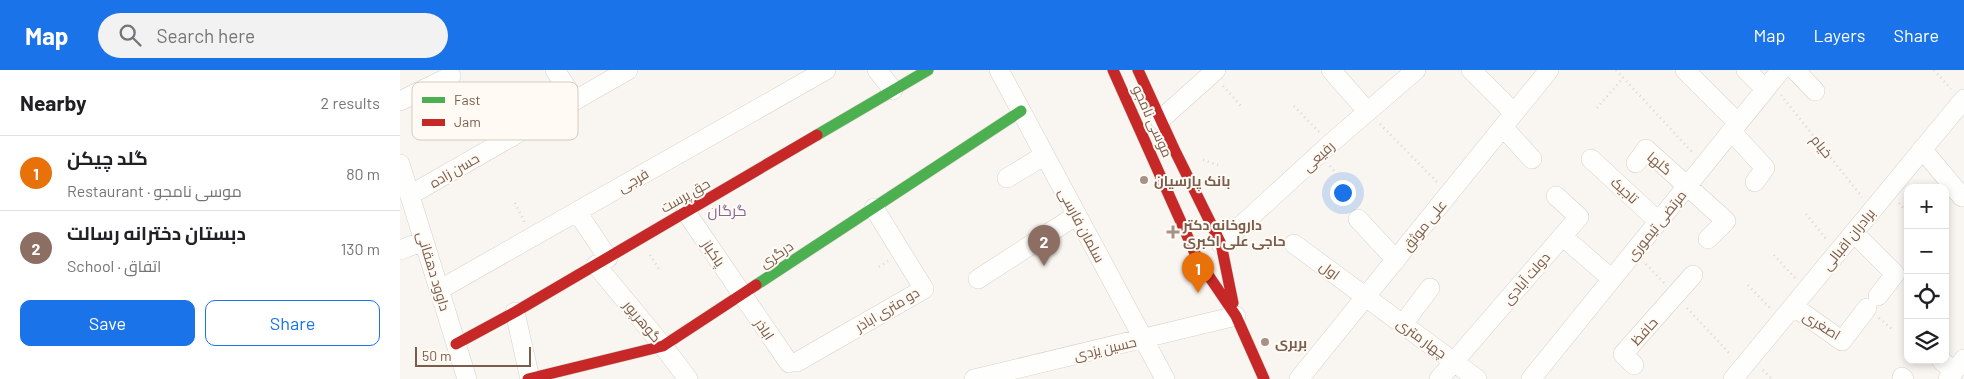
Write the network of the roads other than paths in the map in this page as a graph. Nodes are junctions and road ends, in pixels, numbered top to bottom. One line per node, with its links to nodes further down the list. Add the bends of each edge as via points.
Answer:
1 (555, 70): 21 (street)
2 (628, 70): 25 (street, حسن زاده)
3 (826, 70): 18 (street, فرجی)
4 (877, 70): 22 (street)
5 (928, 70): 22 (street, حق پرست)
6 (999, 70): 28 (street, سلمان فارسی)
7 (1113, 70): 33 (street, موسی نامجو)
8 (1138, 70): 30 (street, موسی نامجو)
9 (1331, 70): 29 (street)
10 (1416, 70): 29 (street, رفیعی)
11 (1471, 70): 31 (street)
12 (1548, 70): 31 (street, علی موثق)
13 (1685, 70): 32 (street)
14 (1746, 70): 19 (street)
15 (1795, 70): 23 (street)
16 (1214, 72): 30 (street)
17 (451, 76): 20 (street)
18 (794, 78): 48 (street, فرجی)
19 (1772, 80): 32 (street, مرتضی تیموری)
20 (439, 82)
21 (563, 82)
22 (893, 90): 49 (street, حق پرست)
23 (1815, 91)
24 (412, 95): 27 (street)
25 (578, 98)
26 (1963, 100): 35 (street, برادران اقبالی)
27 (400, 101)
28 (1021, 111): 36 (street, سلمان فارسی); 47 (street, درگری)
29 (1367, 111): 57 (street, رفیعی)
30 (1160, 120): 33 (street); 57 (street, موسی نامجو)
31 (1508, 120): 37 (street); 60 (street, علی موثق)
32 (1734, 127): 42 (street, via 1765,168); 43 (street, مرتضی تیموری)
33 (1140, 129): 71 (street, موسی نامجو, via 1198,260)
34 (507, 140): 44 (street, حسن زاده)
35 (1922, 150): 46 (street); 53 (street, برادران اقبالی)
36 (1045, 155): 41 (street); 50 (street, سلمان فارسی)
37 (1532, 159)
38 (1591, 159): 52 (street, تاجیک)
39 (1636, 163): 43 (street, گلها, via 1646,149)
40 (400, 167): 44 (street, داوود دهقانی)
41 (1007, 178)
42 (1754, 182)
43 (1687, 186): 52 (street, مرتضی تیموری); 55 (street, via 1726,221)
44 (410, 195): 56 (street, داوود دهقانی)
45 (1556, 196): 54 (street, دولت آبادی, via 1579,216)
46 (1962, 197)
47 (874, 208): 67 (street, درگری); 78 (street, دو متری اباذر, via 924,289)
48 (577, 212): 61 (street, گوهرپور); 66 (street, فرجی)
49 (686, 212): 61 (street, حق پرست); 67 (street, پاکباز)
50 (1077, 215): 63 (street); 73 (street, سلمان فارسی)
51 (1358, 219): 60 (street)
52 (1658, 221): 64 (street, مرتضی تیموری)
53 (1854, 232): 70 (street, برادران اقبالی); 70 (street, اصغری, via 1895,274 1842,341)
54 (1562, 236): 64 (street); 76 (street, دولت آبادی)
55 (1708, 240)
56 (424, 242): 59 (street); 66 (street, داوود دهقانی)
57 (1221, 244): 71 (street, موسی نامجو)
58 (1294, 244): 68 (street, اول)
59 (400, 250)
60 (1396, 260): 68 (street, علی موثق)
61 (602, 261): 69 (street, حق پرست); 75 (street, گوهرپور)
62 (1693, 275): 77 (street, حافظ, via 1623,354)
63 (978, 279)
64 (1612, 279): 89 (street, مرتضی تیموری)
65 (1430, 288): 72 (street)
66 (439, 290): 74 (street, داوود دهقانی)
67 (742, 294): 75 (street, درگری); 78 (street, اباذر)
68 (1366, 296): 72 (street, چهار متری); 86 (street, علی موثق)
69 (515, 312): 74 (street, حق پرست); 81 (street)
70 (1787, 313): 79 (street, برادران اقبالی)
71 (1236, 316): 73 (street, حسین یزدی); 85 (street, موسی نامجو)
72 (1403, 324): 76 (street, چهار متری)
73 (1144, 338): 83 (street, حسین یزدی); 84 (street, سلمان فارسی)
74 (456, 344): 80 (street, داوود دهقانی)
75 (663, 346): 81 (street, درگری); 82 (street, گوهرپور)
76 (1454, 362): 87 (street, دولت آبادی); 88 (street, چهار متری)
77 (1634, 365)
78 (794, 368)
79 (1738, 373)
80 (467, 379)
81 (529, 379)
82 (688, 379)
83 (974, 379)
84 (1166, 379)
85 (1264, 379)
86 (1299, 379)
87 (1439, 379)
88 (1477, 379)
89 (1531, 379)

